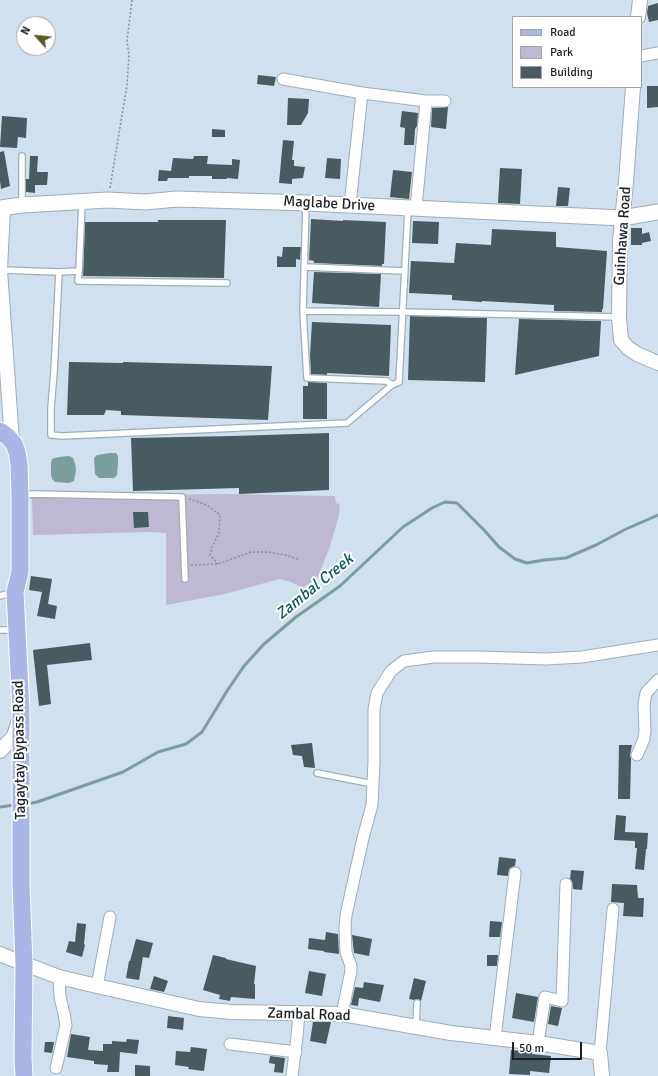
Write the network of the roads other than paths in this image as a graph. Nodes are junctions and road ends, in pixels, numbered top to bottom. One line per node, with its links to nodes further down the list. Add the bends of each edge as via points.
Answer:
1 (640, 0): 2 (street)
2 (638, 16)
3 (658, 53): 4 (street)
4 (642, 56)
5 (284, 79): 7 (street)
6 (633, 88): 18 (street, Guinhawa Road)
7 (362, 93): 8 (street); 14 (street)
8 (426, 101): 9 (street); 16 (street)
9 (445, 101)
10 (22, 156): 13 (lane)
11 (82, 201): 12 (main road, Maglabe Drive, via 145,202 177,199); 13 (main road, Maglabe Drive); 21 (lane)
12 (306, 202): 14 (main road, Maglabe Drive); 19 (lane)
13 (22, 205): 15 (main road, Maglabe Drive)
14 (350, 205): 16 (main road, Maglabe Drive)
15 (2, 208): 20 (street)
16 (412, 208): 18 (main road, Maglabe Drive); 22 (lane)
17 (658, 212): 18 (main road, Maglabe Drive)
18 (622, 218): 27 (street, Guinhawa Road)
19 (305, 267): 22 (lane); 25 (lane)
20 (0, 270): 23 (lane); 30 (street)
21 (79, 271): 23 (lane); 24 (lane, via 78,281)
22 (404, 271): 26 (lane)
23 (58, 272): 29 (lane, via 51,435 347,423)
24 (227, 283)
25 (303, 311): 26 (lane); 29 (lane, via 307,378 387,381)
26 (403, 312): 27 (lane); 29 (lane, via 399,382)
27 (619, 317): 28 (street, Guinhawa Road, via 620,340 637,354)
28 (658, 363)
29 (392, 385)
30 (6, 436): 31 (main road, Tagaytay Bypass Road, via 16,448 18,456)
31 (20, 497): 32 (lane, via 32,494 182,497); 33 (main road, Tagaytay Bypass Road, via 20,572)
32 (185, 579)
33 (8, 594): 35 (main road, Tagaytay Bypass Road)
34 (0, 630): 35 (lane)
35 (17, 630): 38 (main road, Tagaytay Bypass Road)
36 (658, 645): 42 (street, via 546,660 434,657 404,661 391,671 377,692 374,709)
37 (658, 680): 40 (street, via 646,693 644,739)
38 (21, 710): 39 (street, via 14,736); 48 (main road, Tagaytay Bypass Road, via 21,884)
39 (0, 751)
40 (637, 754)
41 (317, 773): 42 (lane)
42 (373, 784): 53 (street, via 372,805 345,926 346,952 351,971)
43 (516, 873): 55 (street)
44 (566, 884): 56 (street, via 562,1001 545,997)
45 (614, 909): 59 (street)
46 (110, 917): 50 (street)
47 (0, 954): 48 (street, Zambal Road)
48 (24, 964): 49 (street, Zambal Road); 61 (main road, Tagaytay Bypass Road)
49 (59, 977): 50 (street, Zambal Road); 60 (street, via 66,1025)
50 (96, 986): 52 (street, Zambal Road, via 199,1009)
51 (417, 1003): 54 (lane)
52 (299, 1014): 53 (street, Zambal Road); 58 (street)
53 (342, 1014): 54 (street, Zambal Road)
54 (416, 1027): 55 (street, Zambal Road)
55 (495, 1038): 56 (street, Zambal Road)
56 (538, 1043): 59 (street, Zambal Road)
57 (230, 1044): 58 (street)
58 (296, 1052): 62 (street)
59 (600, 1053): 63 (street)
60 (56, 1068)
61 (24, 1076)
62 (292, 1076)
63 (602, 1076)

